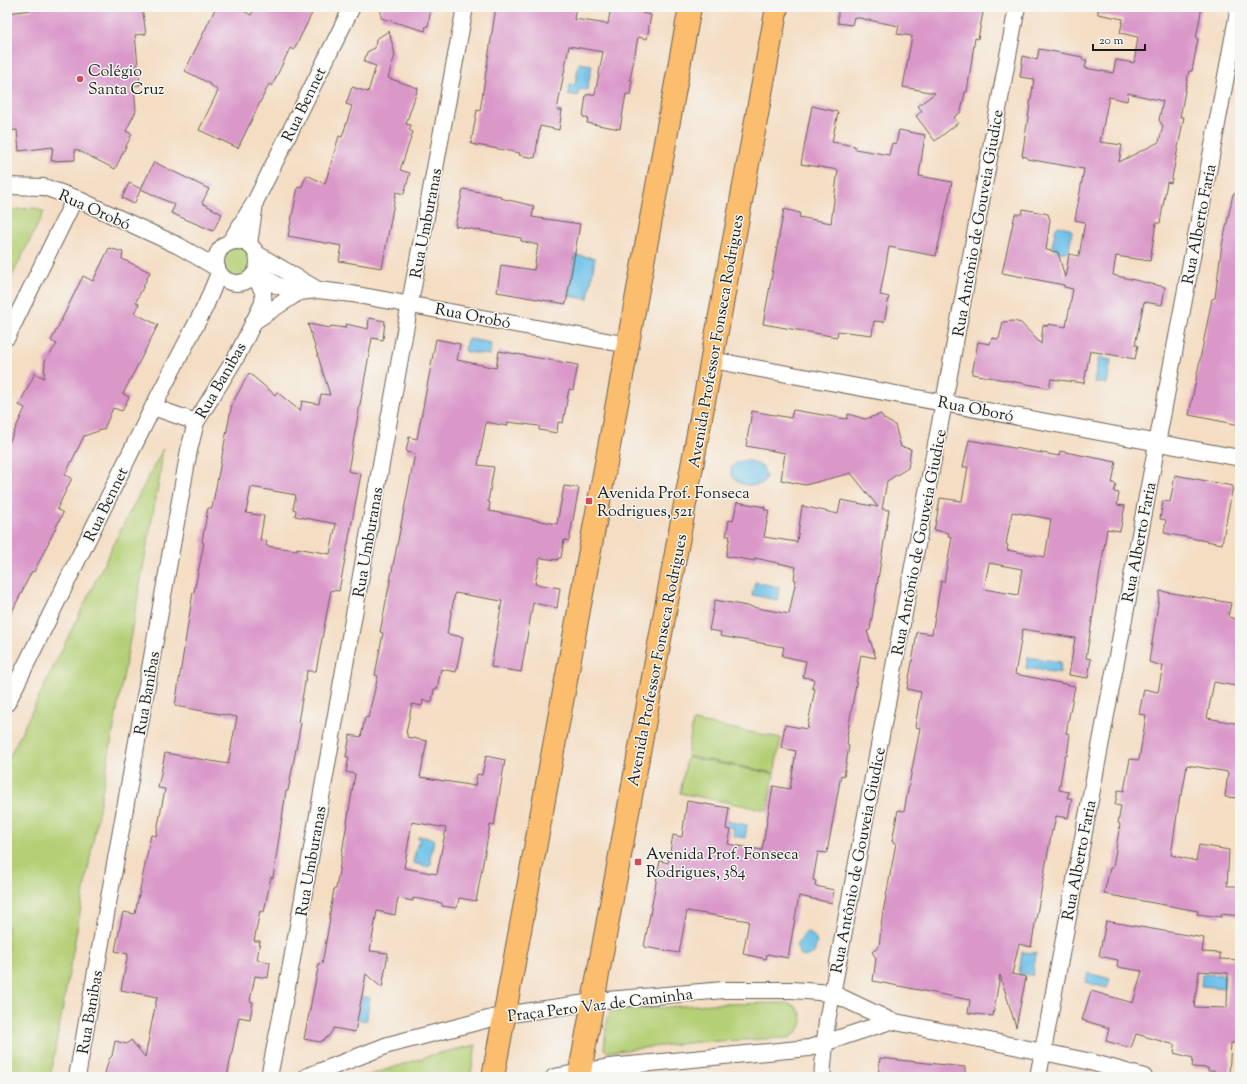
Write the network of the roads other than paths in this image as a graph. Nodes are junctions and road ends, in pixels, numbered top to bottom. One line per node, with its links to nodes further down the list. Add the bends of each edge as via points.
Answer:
1 (352, 7): 9 (street, Rua Bennet)
2 (466, 7): 18 (street, Rua Umburanas)
3 (690, 7): 22 (highway)
4 (777, 7): 23 (highway, Avenida Professor Fonseca Rodrigues)
5 (1017, 7): 24 (street, Rua Antônio de Gouveia Giudice)
6 (1239, 7): 27 (street, Rua Alberto Faria)
7 (7, 186): 8 (street, Rua Orobó, via 44,187)
8 (75, 198): 11 (street, Rua Orobó); 21 (street)
9 (255, 202): 10 (street, Rua Bennet); 12 (street, Rua Bennet)
10 (226, 244): 11 (street, Rua Orobó, via 200,251); 12 (street, via 236,240); 13 (street, via 216,260)
11 (178, 246): 13 (street, Rua Orobó)
12 (253, 249): 14 (street, via 258,265); 16 (street, Rua Orobó)
13 (218, 270): 15 (street, via 224,278); 19 (street, Rua Bennet)
14 (254, 274): 15 (street, via 245,282); 17 (street, Rua Orobó, via 276,285); 20 (street, Rua Banibas, via 261,287 263,301)
15 (237, 283): 19 (street, Rua Bennet)
16 (318, 290): 17 (street, Rua Orobó); 18 (street, Rua Orobó)
17 (299, 292): 20 (street, Rua Banibas)
18 (410, 303): 22 (street, Rua Orobó); 38 (street, Rua Umburanas)
19 (205, 307): 25 (street, Rua Bennet)
20 (252, 322): 26 (street, Rua Banibas, via 238,354)
21 (7, 337)
22 (628, 345): 32 (highway)
23 (712, 360): 24 (street, Rua Oboró); 31 (highway, Avenida Professor Fonseca Rodrigues)
24 (944, 402): 27 (street, Rua Oboró); 30 (street, Rua Antônio de Gouveia Giudice)
25 (153, 408): 26 (street); 29 (street, Rua Bennet)
26 (196, 422): 37 (street, Rua Banibas)
27 (1157, 443): 28 (street, Rua Oboró); 35 (street, Rua Alberto Faria)
28 (1240, 458)
29 (7, 703)
30 (832, 993): 31 (street, Praça Pero Vaz de Caminha, via 724,990); 33 (street); 34 (street, Rua Antônio de Gouveia Giudice)
31 (593, 1002): 32 (street, Praça Pero Vaz de Caminha); 36 (highway, Avenida Professor Fonseca Rodrigues)
32 (504, 1014): 39 (street, Praça Pero Vaz de Caminha, via 388,1046); 40 (highway)
33 (891, 1022): 34 (street); 35 (street)
34 (825, 1043): 36 (street, via 809,1048 609,1066); 42 (street, Rua Antônio de Gouveia Giudice)
35 (1042, 1052): 43 (street, Rua Alberto Faria); 44 (street)
36 (580, 1074): 41 (street)
37 (77, 1077)
38 (269, 1077)
39 (306, 1077)
40 (493, 1077)
41 (554, 1077)
42 (822, 1077)
43 (1038, 1077)
44 (1144, 1077)

